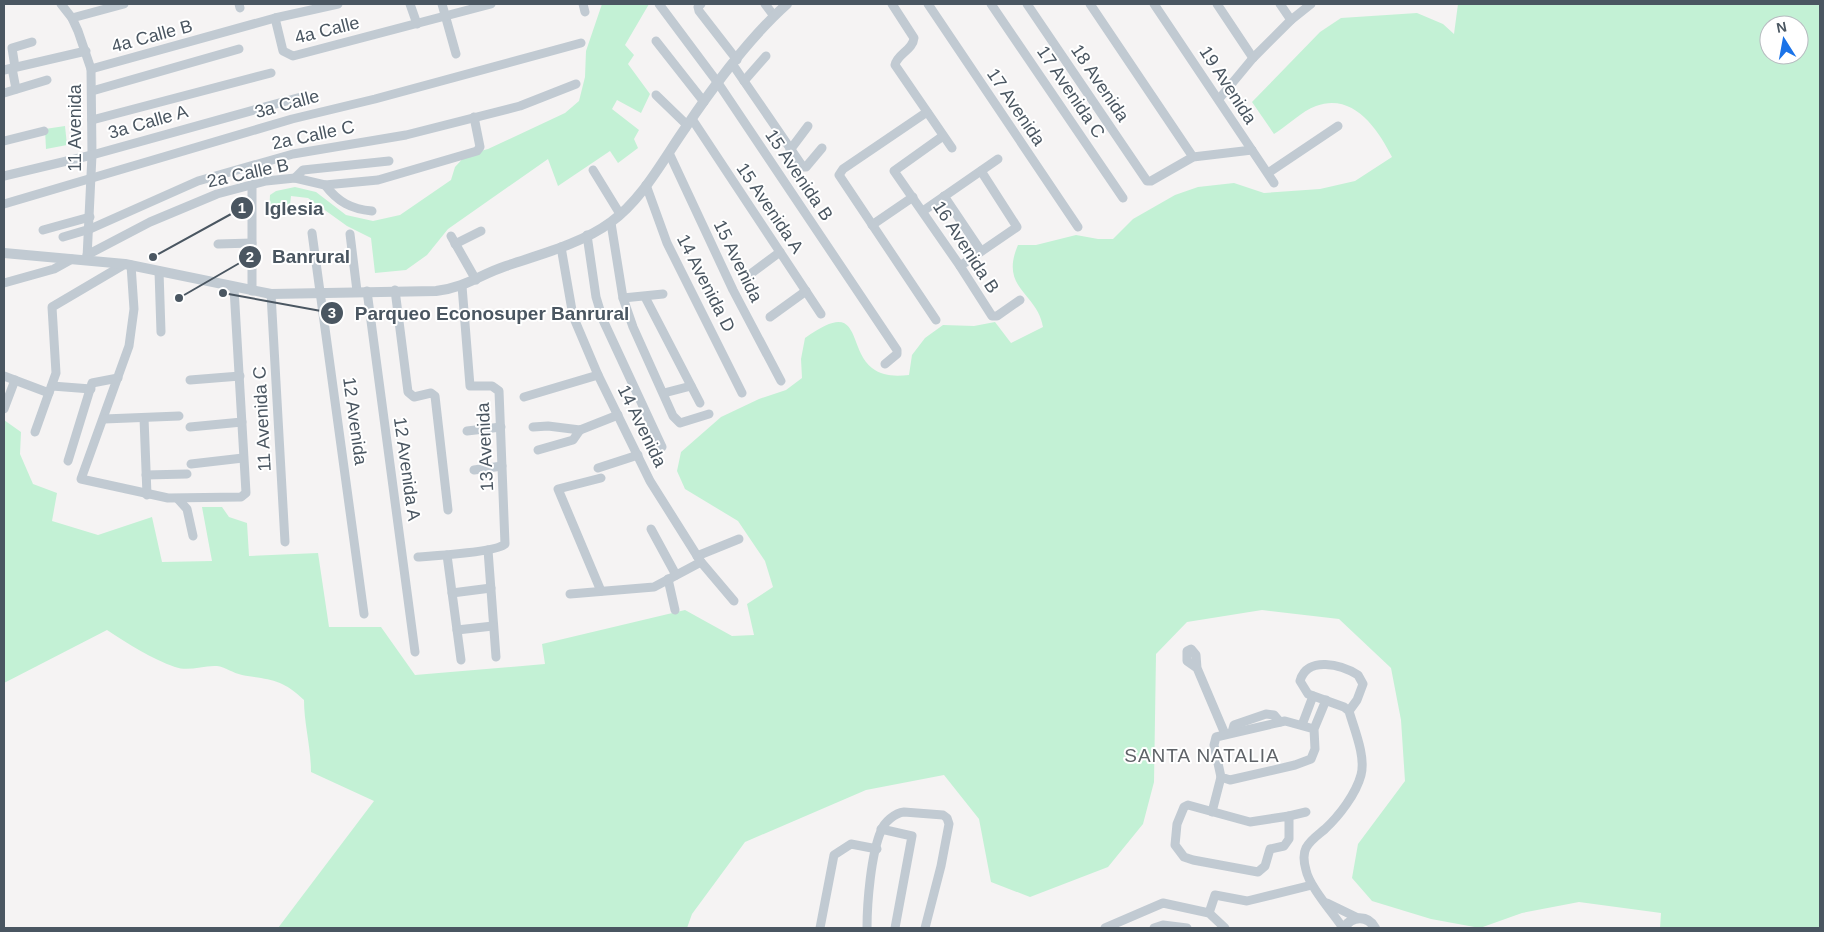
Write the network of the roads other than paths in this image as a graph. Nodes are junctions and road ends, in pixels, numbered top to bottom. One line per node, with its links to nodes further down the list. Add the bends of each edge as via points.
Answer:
1 (61, 4): 22 (street, 11 Avenida)
2 (124, 4): 22 (street)
3 (338, 4): 23 (street, 4a Calle B)
4 (410, 4): 25 (street)
5 (442, 4): 20 (street)
6 (491, 4): 20 (street, 4a Calle)
7 (659, 4): 40 (street, 15 Avenida B)
8 (765, 4): 21 (street)
9 (787, 4): 21 (street)
10 (892, 4): 49 (street, via 914,38 913,44 895,65)
11 (928, 4): 87 (street, 17 Avenida)
12 (991, 4): 79 (street, 17 Avenida C)
13 (1026, 4): 64 (street, 18 Avenida, via 1147,181)
14 (1090, 4): 64 (street)
15 (1154, 4): 47 (street, 19 Avenida)
16 (1216, 4): 33 (street)
17 (1280, 4): 24 (street)
18 (1310, 4): 24 (street)
19 (699, 6): 34 (street)
20 (445, 16): 25 (street, 4a Calle); 31 (street)
21 (774, 16): 34 (street)
22 (72, 18): 30 (street, 11 Avenida)
23 (275, 18): 25 (street, 4a Calle, via 284,50 293,56); 36 (street, 4a Calle B)
24 (1291, 20): 33 (street)
25 (417, 24)
26 (656, 41): 48 (street)
27 (32, 42): 35 (street, via 12,48)
28 (581, 43): 72 (street, 3a Calle, via 384,97 292,118)
29 (239, 49): 43 (street)
30 (86, 51): 35 (street); 36 (street, 11 Avenida)
31 (456, 54)
32 (766, 56): 39 (street)
33 (1254, 58): 47 (street)
34 (735, 63): 39 (street); 40 (street)
35 (10, 68): 42 (street)
36 (91, 69): 43 (street, 11 Avenida)
37 (271, 72): 51 (street)
38 (47, 80): 42 (street)
39 (744, 81): 60 (street)
40 (718, 83): 48 (street); 125 (street, 15 Avenida B, via 897,350 897,354)
41 (576, 84): 50 (street, 2a Calle C, via 520,106)
42 (16, 89): 44 (street)
43 (92, 90): 51 (street, 11 Avenida)
44 (4, 93)
45 (656, 95): 52 (street)
46 (300, 97): 63 (street, 3a Calle A)
47 (1219, 100): 61 (street, 19 Avenida)
48 (704, 102): 52 (street)
49 (927, 112): 56 (street); 86 (street, via 843,169 839,175)
50 (474, 118): 75 (street, 2a Calle B, via 480,147 477,151 389,178); 88 (street, 2a Calle C, via 293,154 198,181)
51 (92, 120): 63 (street, 11 Avenida)
52 (689, 122): 62 (street); 99 (street, 15 Avenida A)
53 (808, 126): 60 (street)
54 (1338, 126): 69 (street)
55 (44, 131): 57 (street)
56 (943, 136): 59 (street); 78 (street, 16 Avenida B, via 895,169)
57 (4, 141)
58 (822, 148): 60 (street, via 806,168)
59 (952, 148)
60 (790, 150)
61 (1252, 150): 64 (street); 69 (street, 19 Avenida)
62 (668, 153): 76 (street); 132 (street, 15 Avenida, via 733,290)
63 (92, 155): 70 (street, 3a Calle A); 72 (street, 11 Avenida)
64 (1192, 157)
65 (998, 159): 68 (street)
66 (389, 161): 71 (street, via 310,169 301,171)
67 (593, 170): 83 (street)
68 (981, 171): 77 (street); 98 (street, via 1017,226 1015,231)
69 (1268, 173): 73 (street, 19 Avenida)
70 (4, 176)
71 (295, 178): 74 (street, 2a Calle B); 75 (street, 2a Calle B)
72 (91, 180): 80 (street, 3a Calle); 84 (street, 11 Avenida)
73 (1274, 183)
74 (252, 185): 95 (street); 101 (street, 2a Calle B, via 196,201)
75 (324, 185): 82 (street, via 344,204)
76 (646, 185): 83 (street); 137 (street, 14 Avenida D, via 667,243)
77 (944, 196): 81 (street); 98 (street)
78 (913, 197): 81 (street, 16 Avenida B); 86 (street)
79 (1123, 198)
80 (4, 204)
81 (922, 211): 104 (street, 16 Avenida B)
82 (372, 212)
83 (620, 214): 85 (street)
84 (90, 217): 88 (street, 11 Avenida); 89 (street)
85 (611, 223): 93 (street); 119 (street)
86 (872, 225): 123 (street)
87 (1078, 227)
88 (90, 229): 94 (street, 2a Calle C); 101 (street, 11 Avenida)
89 (43, 230)
90 (481, 231): 107 (street, via 453,240)
91 (312, 233): 114 (street, 12 Avenida)
92 (350, 234): 113 (street, 12 Avenida A)
93 (587, 235): 97 (street); 153 (street, via 596,297 603,320)
94 (63, 237)
95 (252, 243): 96 (street); 112 (street)
96 (218, 244)
97 (561, 247): 107 (street, via 502,267); 126 (street, 14 Avenida, via 574,316)
98 (981, 251): 104 (street)
99 (780, 252): 106 (street); 115 (street, 15 Avenida A)
100 (4, 253): 102 (street)
101 (87, 258): 102 (street); 103 (street)
102 (72, 259): 108 (street)
103 (128, 264): 105 (street); 129 (street, via 134,320); 135 (street, via 53,306 56,364)
104 (960, 266): 120 (street, 16 Avenida B, via 992,316)
105 (159, 271): 110 (street); 124 (street)
106 (749, 275)
107 (476, 280): 109 (street)
108 (4, 283)
109 (462, 286): 111 (street, via 436,291); 149 (street, 13 Avenida, via 469,383 473,388 492,386 499,391)
110 (234, 288): 112 (street); 128 (street)
111 (394, 290): 113 (street); 167 (street, via 408,392 414,397 431,393 435,396)
112 (252, 291): 116 (street)
113 (362, 291): 114 (street); 186 (street, 12 Avenida A)
114 (321, 292): 116 (street); 183 (street, 12 Avenida)
115 (806, 292): 121 (street, 15 Avenida A); 122 (street)
116 (271, 294): 171 (street, 11 Avenida C)
117 (663, 294): 118 (street)
118 (645, 297): 119 (street); 134 (street)
119 (624, 298): 136 (street, via 633,327)
120 (1020, 300)
121 (821, 314)
122 (770, 318)
123 (936, 320)
124 (161, 332)
125 (885, 364)
126 (598, 375): 138 (street); 143 (street, 14 Avenida)
127 (4, 376): 130 (street)
128 (240, 376): 131 (street); 146 (street)
129 (118, 378): 133 (street); 145 (street)
130 (15, 380): 135 (street); 140 (street)
131 (190, 380)
132 (781, 381)
133 (92, 386): 135 (street); 157 (street)
134 (691, 386): 136 (street); 139 (street)
135 (50, 389): 152 (street)
136 (664, 393): 141 (street, via 673,416 680,423)
137 (742, 393)
138 (524, 398)
139 (700, 403)
140 (4, 409)
141 (709, 414)
142 (179, 416): 144 (street)
143 (618, 416): 150 (street); 155 (street, 14 Avenida)
144 (144, 418): 145 (street); 163 (street)
145 (104, 419): 165 (street, via 81,479)
146 (242, 422): 148 (street); 156 (street)
147 (533, 426): 150 (street)
148 (190, 427)
149 (501, 427): 151 (street); 159 (street, 13 Avenida)
150 (580, 430): 154 (street, via 573,440)
151 (467, 431)
152 (35, 432)
153 (662, 447)
154 (538, 450)
155 (638, 455): 160 (street); 175 (street, 14 Avenida, via 650,481)
156 (243, 458): 158 (street); 166 (street, via 246,493 241,497)
157 (68, 460)
158 (191, 464)
159 (502, 466): 161 (street); 172 (street, 13 Avenida, via 505,544)
160 (598, 468)
161 (474, 470)
162 (187, 474): 163 (street)
163 (146, 475): 165 (street)
164 (601, 478): 178 (street, via 558,488)
165 (147, 495): 166 (street)
166 (178, 499): 169 (street, via 187,509)
167 (448, 510)
168 (651, 528): 176 (street)
169 (194, 536)
170 (739, 539): 175 (street)
171 (286, 542)
172 (488, 550): 173 (street); 177 (street)
173 (447, 554): 174 (street); 179 (street)
174 (418, 557)
175 (699, 559): 176 (street); 181 (street, 14 Avenida)
176 (672, 577): 178 (street, via 648,588); 182 (street)
177 (491, 588): 179 (street); 184 (street)
178 (601, 591): 180 (street)
179 (452, 593): 185 (street)
180 (570, 594)
181 (734, 601)
182 (675, 610)
183 (364, 614)
184 (494, 626): 185 (street); 187 (street)
185 (457, 630): 188 (street)
186 (415, 652)
187 (496, 657)
188 (461, 660)
189 (1197, 668): 195 (street)
190 (1313, 696): 191 (street); 192 (street, via 1303,690 1300,681 1310,667 1329,665 1352,671 1363,684); 193 (street)
191 (1326, 700): 192 (street); 194 (street)
192 (1350, 711): 202 (street, via 1361,758 1361,775 1341,810 1305,850 1306,872)
193 (1302, 725): 194 (street); 195 (street, via 1280,722 1274,715 1266,714 1234,725)
194 (1314, 730): 196 (street, via 1314,754 1306,762 1230,780)
195 (1228, 733): 196 (street, via 1214,741)
196 (1221, 777): 197 (street)
197 (1212, 812): 199 (street, via 1254,822); 199 (street, via 1188,805 1184,807 1177,824 1176,850 1193,860 1253,873 1265,866 1270,849 1287,843)
198 (1306, 812): 199 (street)
199 (1289, 816)
200 (881, 829): 201 (street); 208 (street, via 912,836); 209 (street, via 898,813 904,812 947,818 946,844)
201 (877, 848): 206 (street, via 852,844 834,855); 207 (street)
202 (1312, 885): 203 (street); 204 (street, via 1247,901 1215,895)
203 (1327, 903): 205 (street); 214 (street)
204 (1209, 913): 210 (street, via 1159,903); 213 (street)
205 (1358, 918): 214 (street); 215 (street, via 1370,921)
206 (820, 928)
207 (866, 928)
208 (895, 928)
209 (925, 928)
210 (1105, 928)
211 (1154, 928): 212 (street, via 1162,925)
212 (1187, 928)
213 (1226, 928)
214 (1344, 928)
215 (1375, 928)

